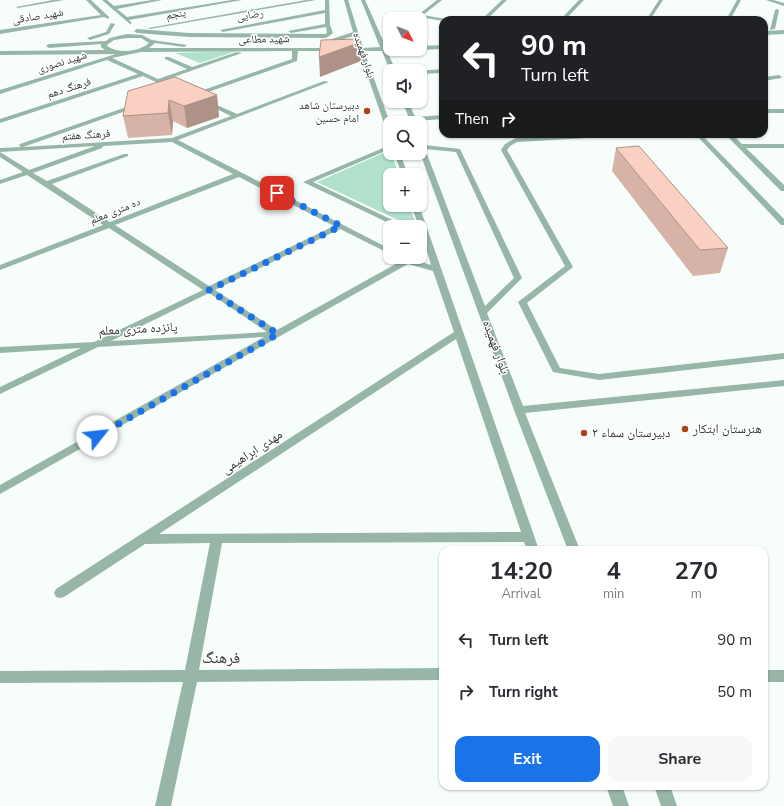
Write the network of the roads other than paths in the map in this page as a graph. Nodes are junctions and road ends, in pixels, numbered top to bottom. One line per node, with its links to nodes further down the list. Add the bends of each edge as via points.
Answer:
1 (62, 0): 17 (street)
2 (88, 0): 22 (street)
3 (104, 0): 18 (street)
4 (160, 0): 18 (street)
5 (240, 0): 28 (street)
6 (314, 0): 36 (street, پنجم)
7 (327, 0): 20 (street)
8 (346, 0): 35 (street, بلوار فهمیده)
9 (363, 0): 45 (street, بلوار فهمیده)
10 (440, 0): 21 (street)
11 (505, 0): 23 (street)
12 (582, 0): 24 (street)
13 (661, 0): 25 (street)
14 (739, 0): 26 (street)
15 (768, 0): 16 (street)
16 (784, 5)
17 (18, 6)
18 (112, 8): 28 (street)
19 (777, 10): 34 (street)
20 (328, 11): 31 (street); 40 (street, رضایی)
21 (424, 12)
22 (104, 16): 30 (street); 37 (street, شهید صادقی)
23 (487, 16)
24 (566, 16)
25 (651, 16)
26 (730, 16)
27 (427, 18): 29 (street)
28 (126, 19): 36 (street)
29 (439, 19)
30 (113, 24): 43 (street, via 116,32); 47 (street, via 110,32 104,35)
31 (328, 25): 41 (street); 41 (street, via 330,33 326,36)
32 (784, 28): 34 (street)
33 (768, 29): 34 (street)
34 (772, 29)
35 (355, 30): 46 (street, via 356,33 346,37); 49 (street, بلوار فهمیده)
36 (137, 31): 40 (street); 42 (street)
37 (0, 32)
38 (784, 32): 39 (street)
39 (768, 33)
40 (199, 34): 41 (street)
41 (267, 35)
42 (142, 37): 43 (street, via 127,36); 44 (street, شهید مطاعی)
43 (110, 40): 50 (street); 58 (street, via 104,47)
44 (151, 41): 46 (street, شهید مطاعی, via 194,45); 56 (street, via 148,47)
45 (381, 43): 49 (street, شهید مطاعی)
46 (314, 44): 49 (street, شهید مطاعی)
47 (45, 45)
48 (39, 46): 50 (street)
49 (360, 46): 54 (street, شهید مطاعی); 55 (street, شهید مطاعی); 77 (street, بلوار فهمیده)
50 (32, 47): 52 (street)
51 (439, 47): 53 (street)
52 (0, 48)
53 (427, 48)
54 (295, 49): 57 (street, شهید مطاعی); 76 (street, via 295,60 188,94)
55 (383, 49)
56 (138, 50): 57 (street, شهید مطاعی); 59 (street)
57 (248, 50): 63 (street)
58 (112, 51): 59 (street); 60 (street)
59 (130, 52): 62 (street, شهید نصوری)
60 (0, 53)
61 (167, 58): 63 (street)
62 (109, 59): 66 (street); 71 (street, شهید نصوری)
63 (192, 68): 69 (street)
64 (439, 70): 65 (street)
65 (427, 71)
66 (144, 74): 69 (street); 80 (street, فرهنگ دهم)
67 (779, 77): 68 (street)
68 (768, 78)
69 (157, 81): 72 (street, via 179,90)
70 (326, 82): 76 (street)
71 (0, 92)
72 (172, 93)
73 (142, 103): 91 (street)
74 (768, 111): 75 (street)
75 (784, 111)
76 (235, 115): 84 (street)
77 (384, 116)
78 (439, 118): 79 (street)
79 (427, 119)
80 (0, 120)
81 (551, 138): 118 (street, via 516,140 504,150 569,267 522,302 556,370 599,377)
82 (702, 138): 101 (street)
83 (732, 138): 87 (street)
84 (173, 140): 85 (street, فرهنگ هفتم); 96 (street)
85 (112, 143): 91 (street, فرهنگ هفتم); 95 (street)
86 (427, 146): 113 (street, via 458,150 518,278)
87 (740, 146): 88 (street); 98 (street)
88 (784, 146)
89 (383, 149): 102 (street, via 306,182)
90 (0, 150): 91 (street, فرهنگ هفتم)
91 (9, 150)
92 (0, 154): 95 (street)
93 (126, 155): 99 (street)
94 (426, 160): 113 (street, بلوار فهمیده)
95 (28, 172): 97 (street); 99 (street)
96 (239, 174): 104 (street, ده متری معلم); 105 (street)
97 (0, 182)
98 (781, 183): 100 (street)
99 (46, 184): 104 (street)
100 (784, 189)
101 (780, 216): 103 (street)
102 (388, 220)
103 (784, 223)
104 (109, 225): 110 (street, ده متری معلم); 112 (street)
105 (341, 226): 107 (street); 112 (street)
106 (427, 245): 111 (street)
107 (383, 248)
108 (396, 264): 115 (street)
109 (422, 264): 111 (street)
110 (0, 268)
111 (437, 268): 114 (street)
112 (209, 290): 115 (street); 116 (street)
113 (484, 312): 121 (street, بلوار فهمیده)
114 (459, 333): 123 (street); 124 (street, مهدی ابراهیمی)
115 (278, 334): 116 (street, پانزده متری معلم); 122 (street)
116 (97, 344): 117 (street, پانزده متری معلم); 120 (street)
117 (0, 350)
118 (784, 356)
119 (784, 383): 121 (street)
120 (0, 391)
121 (519, 410): 127 (street, بلوار فهمیده)
122 (0, 490)
123 (529, 537): 125 (street); 126 (street)
124 (143, 539): 125 (street); 128 (street, مهدی ابراهیمی)
125 (217, 539): 130 (street)
126 (532, 546)
127 (572, 546)
128 (60, 593)
129 (439, 674): 130 (street, فرهنگ)
130 (191, 676): 133 (street, فرهنگ); 136 (street)
131 (768, 676): 132 (street)
132 (784, 676)
133 (0, 677)
134 (615, 790): 137 (street)
135 (663, 790): 138 (street)
136 (163, 806)
137 (621, 806)
138 (669, 806)

